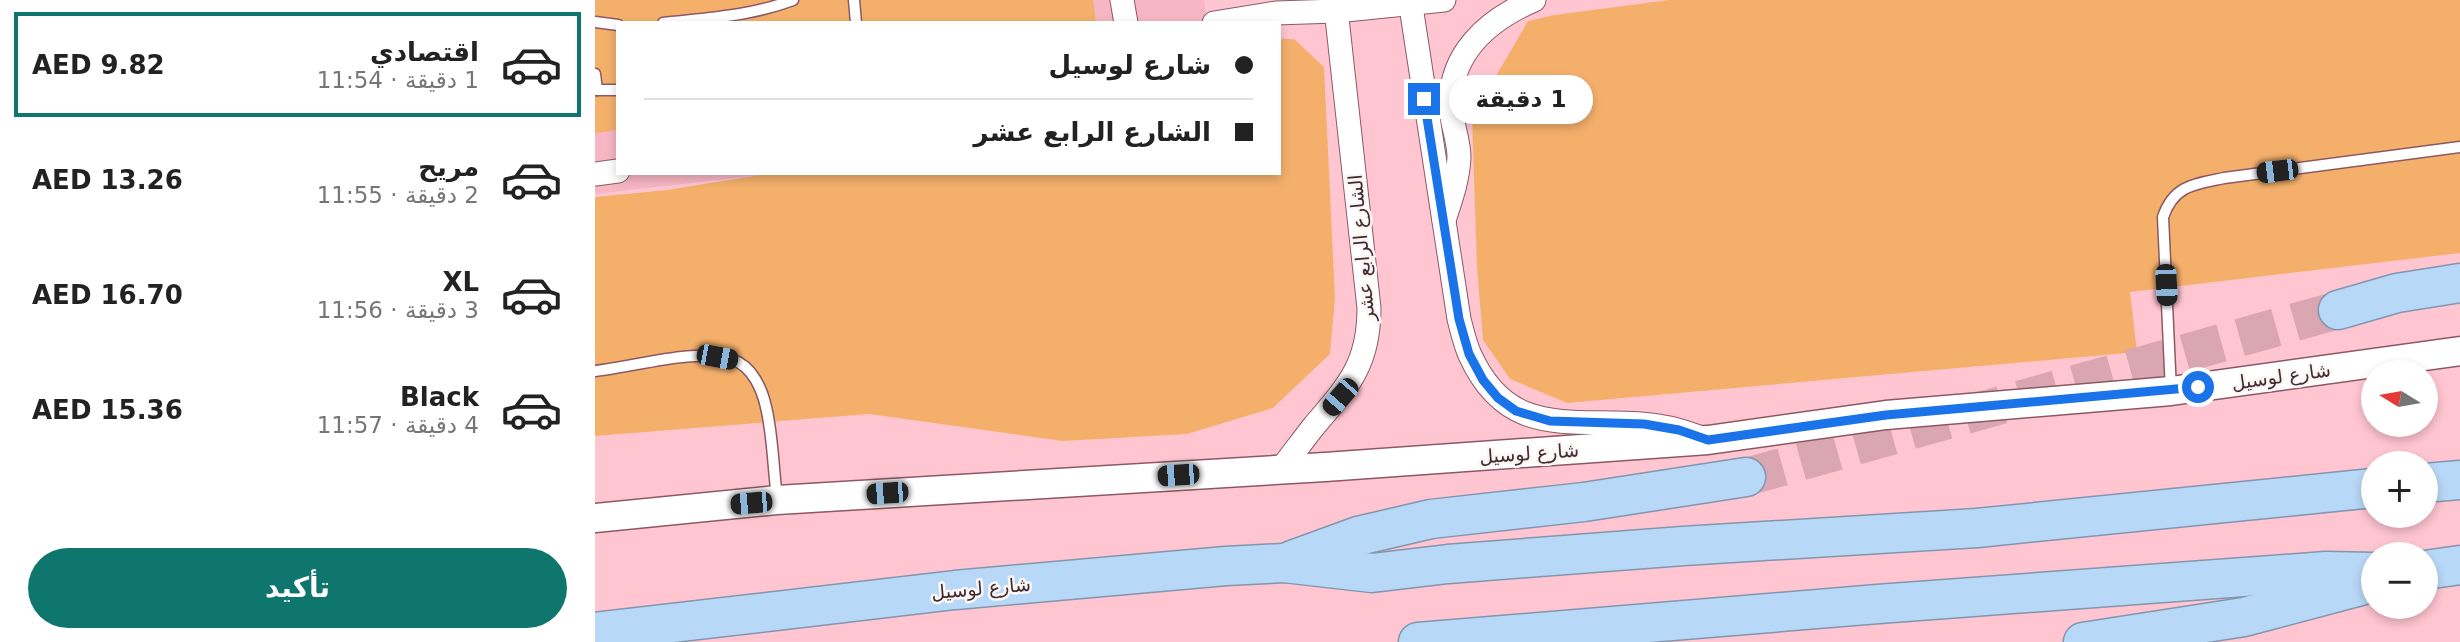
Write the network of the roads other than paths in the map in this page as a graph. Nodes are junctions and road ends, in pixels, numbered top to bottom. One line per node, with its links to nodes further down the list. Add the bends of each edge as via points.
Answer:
1 (793, 0): 8 (lane, via 770,9)
2 (854, 0): 9 (lane)
3 (1122, 0): 10 (street)
4 (1444, 0): 6 (street)
5 (1534, 0): 20 (street, via 1512,9 1482,32 1457,72 1451,108 1458,172)
6 (1408, 1): 7 (street); 20 (street)
7 (1336, 6): 11 (street); 27 (street, الشارع الرابع عشر, via 1369,329 1359,367)
8 (683, 21)
9 (856, 21)
10 (1126, 21)
11 (1227, 21)
12 (595, 22): 13 (lane)
13 (616, 26)
14 (595, 74): 15 (lane)
15 (596, 90): 16 (lane)
16 (616, 90)
17 (2460, 147): 25 (lane, via 2224,178 2195,184 2175,195 2164,218)
18 (616, 171): 19 (street)
19 (595, 174)
20 (1443, 223): 26 (street, via 1469,354 1498,398 1516,411 1550,421 1644,424)
21 (2460, 283): 22 (highway, via 2397,293)
22 (2338, 310)
23 (2460, 351): 25 (street, شارع لوسيل)
24 (595, 371): 32 (lane, via 683,358 717,357 740,363 753,375 766,409)
25 (2171, 391): 26 (street, شارع لوسيل, via 1886,415)
26 (1708, 440): 27 (street, شارع لوسيل)
27 (1282, 469): 32 (street, شارع لوسيل)
28 (1746, 477): 34 (highway, via 1431,519 1358,536)
29 (2460, 480): 30 (highway)
30 (2438, 482)
31 (2361, 489): 34 (highway, شارع لوسيل, via 1977,528 1683,546 1372,573)
32 (777, 500): 33 (street, شارع لوسيل)
33 (595, 518)
34 (1284, 563): 39 (highway, شارع لوسيل, via 955,590)
35 (2460, 565): 36 (highway)
36 (2438, 568)
37 (2361, 572): 40 (highway, via 1878,604)
38 (2361, 586): 41 (highway, via 2244,617)
39 (595, 632)
40 (1418, 642)
41 (2083, 642)

